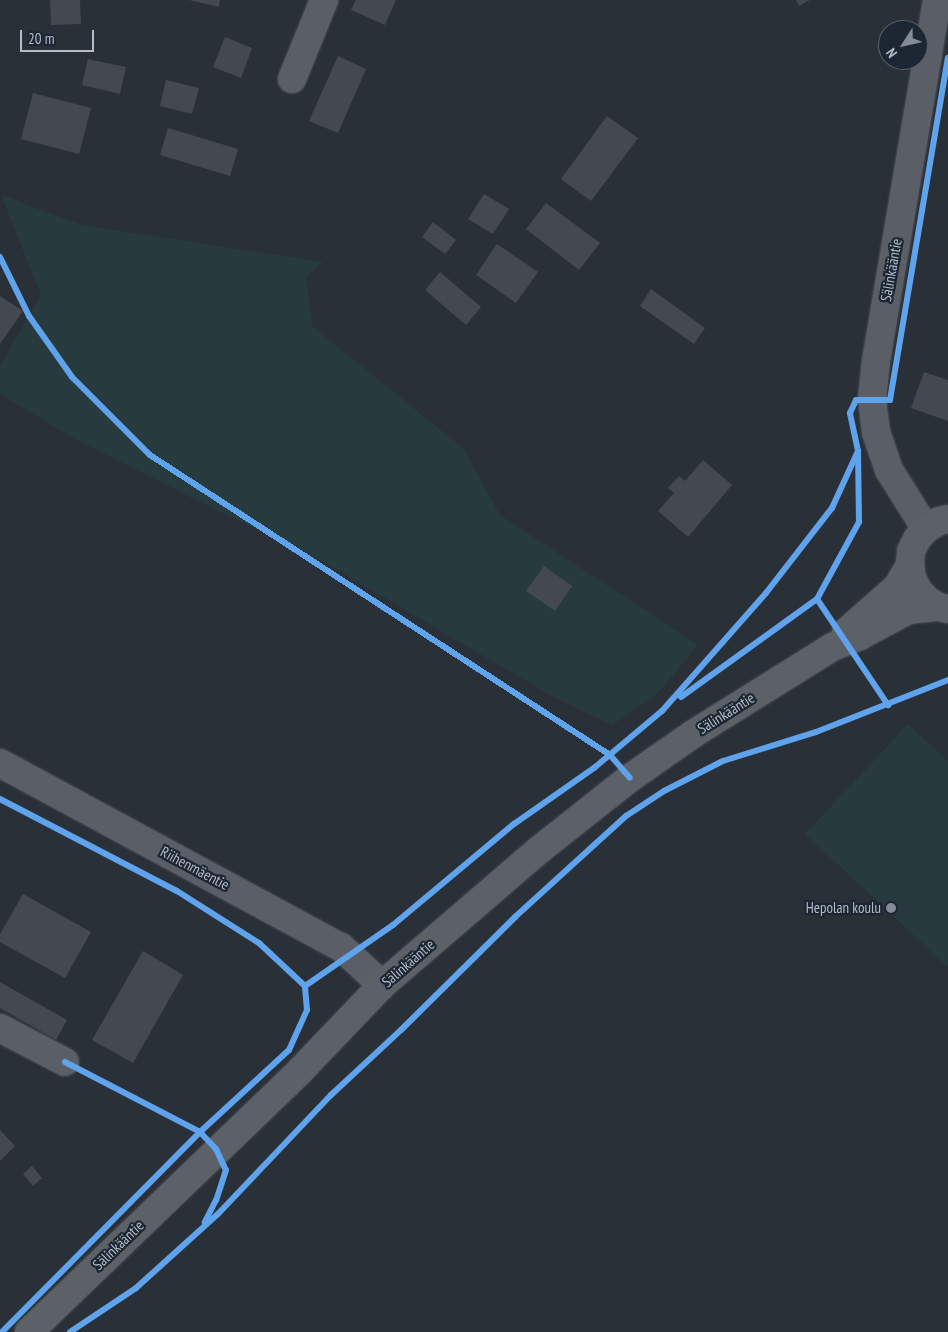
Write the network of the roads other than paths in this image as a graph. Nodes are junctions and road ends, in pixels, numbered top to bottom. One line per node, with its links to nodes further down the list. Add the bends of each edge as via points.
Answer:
1 (324, 0): 3 (street)
2 (937, 0): 4 (street, Sälinkääntie, via 872,400 876,432 889,470)
3 (292, 80)
4 (937, 524): 5 (main road, via 917,539)
5 (910, 565): 6 (main road, via 918,590); 7 (main road, Sälinkääntie, via 896,587)
6 (943, 608): 7 (main road, Sälinkääntie, via 908,610)
7 (832, 647): 9 (main road, Sälinkääntie, via 693,734 630,778 539,850)
8 (0, 763): 9 (street, Riihenmäentie, via 341,947)
9 (382, 985): 12 (main road, Sälinkääntie, via 299,1072)
10 (0, 1028): 11 (street)
11 (65, 1062)
12 (33, 1328)

